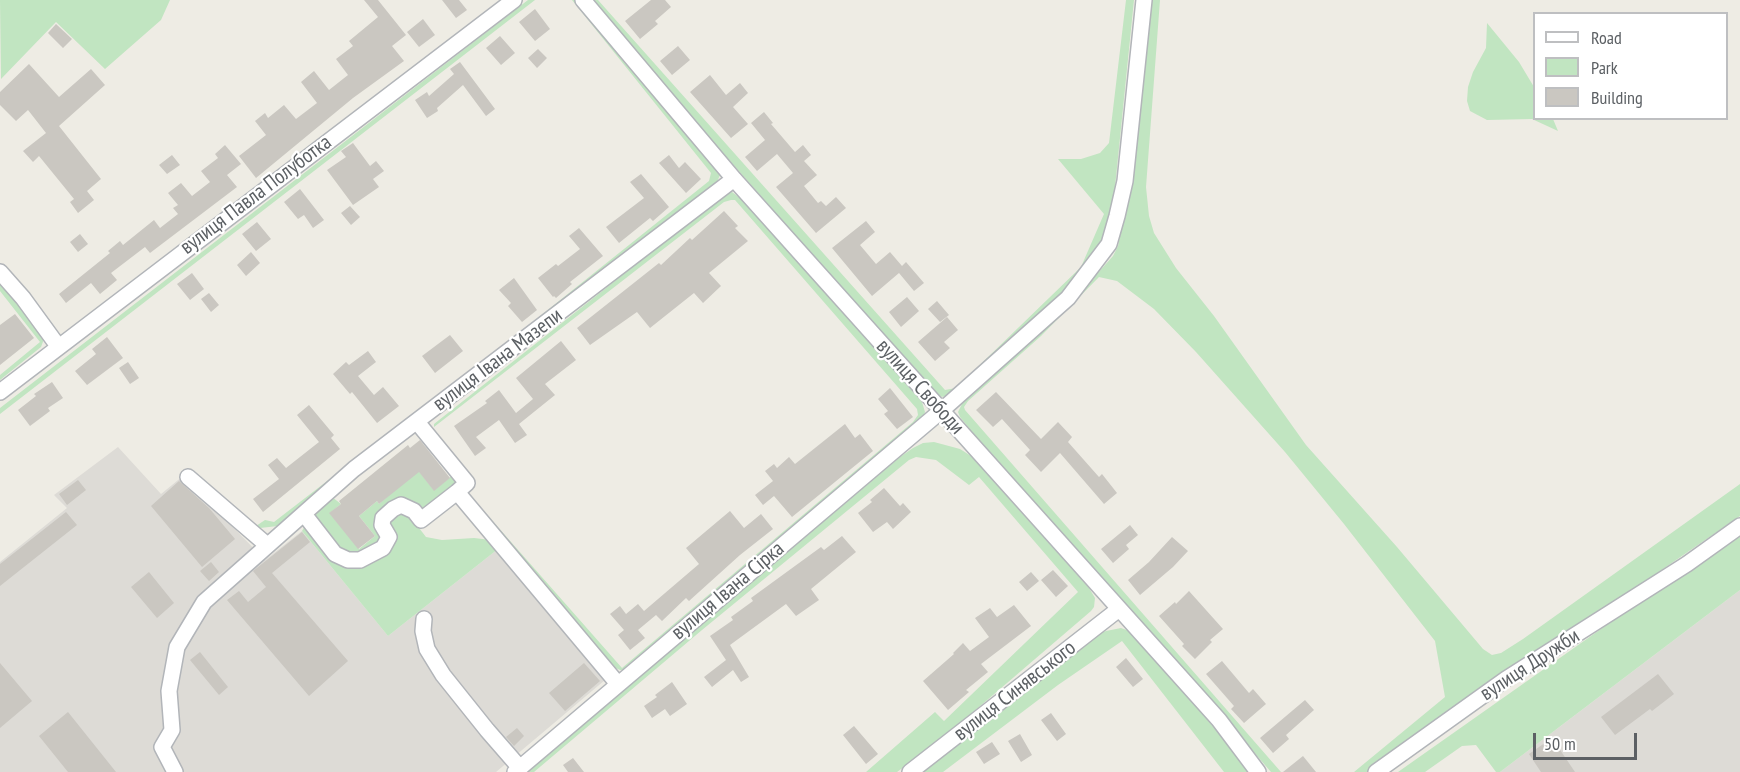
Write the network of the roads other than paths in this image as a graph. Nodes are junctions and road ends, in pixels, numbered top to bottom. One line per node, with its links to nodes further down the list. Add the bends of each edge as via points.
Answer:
1 (514, 0): 6 (street, вулиця Павла Полуботка)
2 (583, 0): 4 (street, вулиця Свободи)
3 (1144, 0): 8 (street, вулиця Івана Сірка, via 1125,181 1109,244 1068,298)
4 (734, 179): 8 (street, вулиця Свободи); 9 (street, вулиця Івана Мазепи)
5 (0, 272): 6 (street)
6 (58, 345): 7 (street, вулиця Павла Полуботка)
7 (0, 392)
8 (941, 411): 15 (street, вулиця Свободи); 17 (street, вулиця Івана Сірка)
9 (417, 422): 11 (street, via 467,483); 12 (street, вулиця Івана Мазепи)
10 (188, 477): 14 (street)
11 (457, 492): 12 (street, via 421,520 401,505 393,509 382,518 388,537 383,548 360,560 335,554); 17 (street)
12 (304, 514): 14 (street, вулиця Івана Мазепи)
13 (1740, 526): 22 (street, вулиця Дружби, via 1506,679)
14 (263, 550): 19 (street, вулиця Івана Мазепи, via 204,602 177,647 169,691 172,730 162,747)
15 (1119, 609): 20 (street, вулиця Синявського); 21 (street, вулиця Свободи, via 1219,720)
16 (424, 619): 18 (street, via 427,649 443,675)
17 (618, 684): 18 (street, вулиця Івана Сірка)
18 (518, 770)
19 (175, 772)
20 (910, 772)
21 (1258, 772)
22 (1376, 772)

